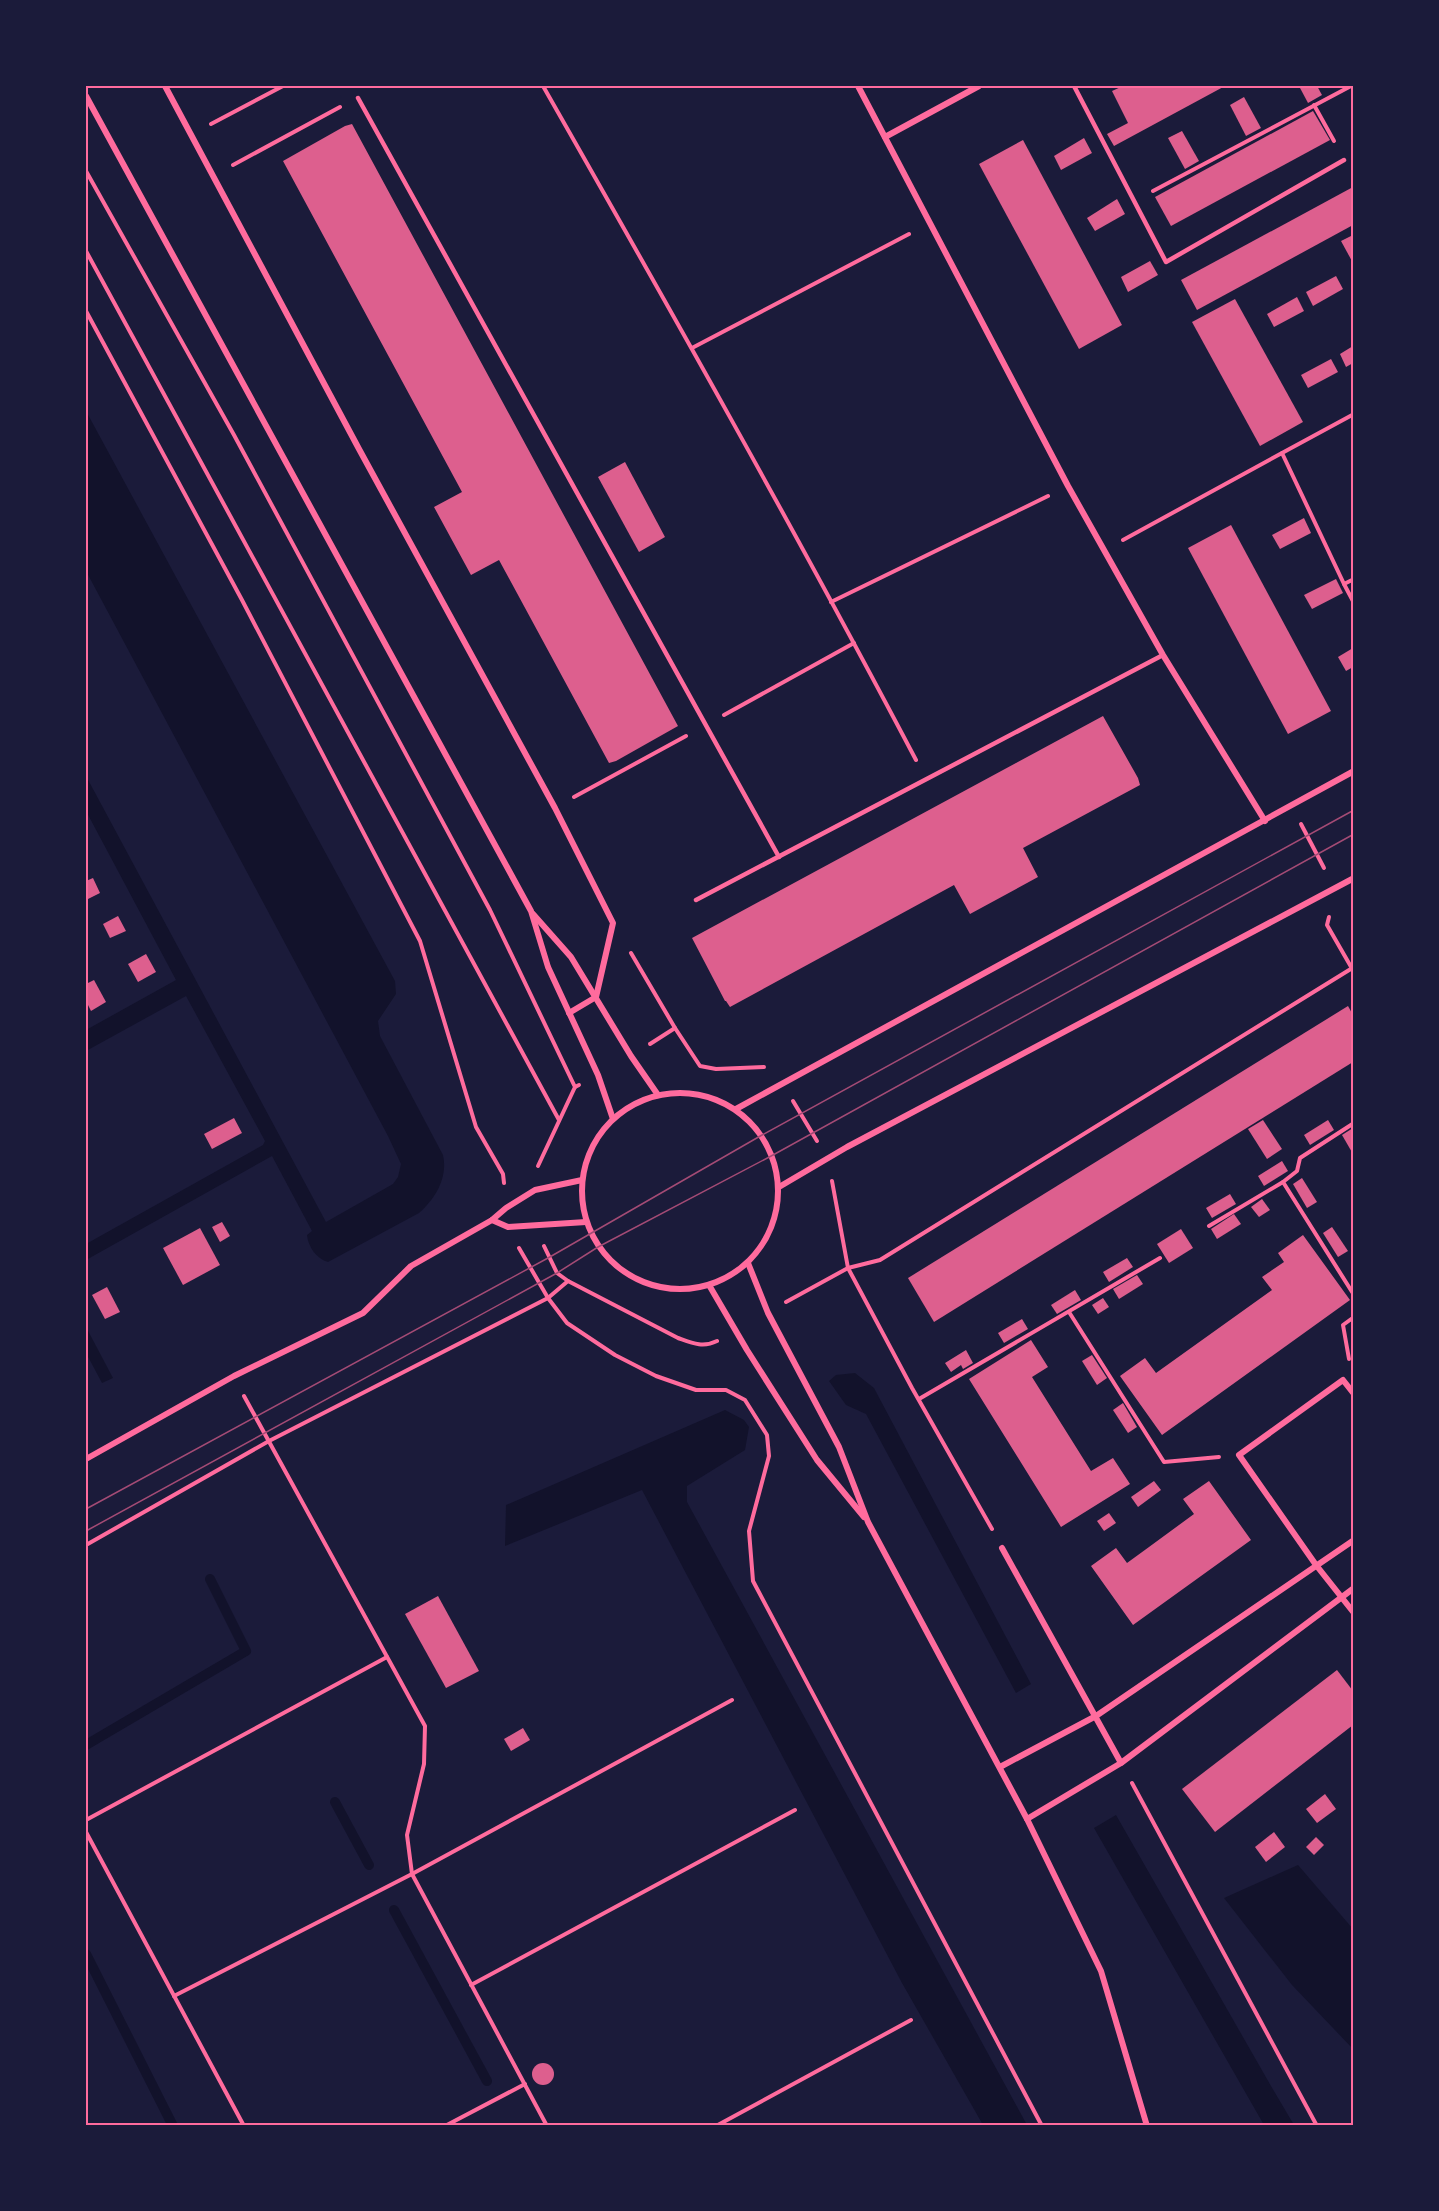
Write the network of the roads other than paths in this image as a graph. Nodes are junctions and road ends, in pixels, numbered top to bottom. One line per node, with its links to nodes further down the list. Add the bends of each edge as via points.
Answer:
1 (165, 86): 16 (street, via 555,808 613,923)
2 (858, 86): 7 (street)
3 (979, 86): 7 (street)
4 (1074, 86): 8 (lane, via 1166,262)
5 (86, 96): 15 (street)
6 (358, 98): 12 (lane)
7 (885, 137): 9 (street, via 1068,486)
8 (1344, 160)
9 (1163, 655): 11 (street); 12 (lane)
10 (1353, 771): 11 (street)
11 (1265, 821): 19 (street)
12 (779, 857): 14 (lane)
13 (1353, 878): 22 (street)
14 (696, 900)
15 (531, 911): 16 (street, via 571,957); 17 (street, via 548,968)
16 (596, 997): 17 (street); 18 (street)
17 (569, 1013): 20 (street, via 598,1075)
18 (658, 1095): 19 (street, via 685,1092 712,1097); 20 (street, via 634,1104)
19 (736, 1109): 22 (street, via 762,1136 778,1170)
20 (613, 1119): 21 (street, via 587,1157)
21 (582, 1180): 23 (street, via 535,1190); 24 (street)
22 (779, 1187): 25 (street, via 776,1215 766,1241)
23 (492, 1220): 24 (street, via 507,1227); 28 (street, via 411,1266 363,1313 234,1376)
24 (586, 1222): 26 (street, via 598,1247 620,1269 647,1284 678,1290)
25 (748, 1263): 26 (street); 29 (street, via 768,1313 839,1447)
26 (709, 1285): 29 (street, via 817,1460)
27 (1353, 1394): 32 (street, via 1343,1380 1239,1455)
28 (86, 1459)
29 (868, 1522): 38 (street)
30 (1353, 1540): 32 (street)
31 (1002, 1548): 36 (street)
32 (1316, 1565): 34 (street); 36 (street)
33 (1353, 1588): 34 (street)
34 (1341, 1598): 35 (street); 37 (street)
35 (1353, 1613)
36 (1096, 1716): 37 (street); 38 (street)
37 (1121, 1763): 39 (street)
38 (1000, 1767): 39 (street)
39 (1027, 1819): 40 (street, via 1101,1971)
40 (1147, 2126)

